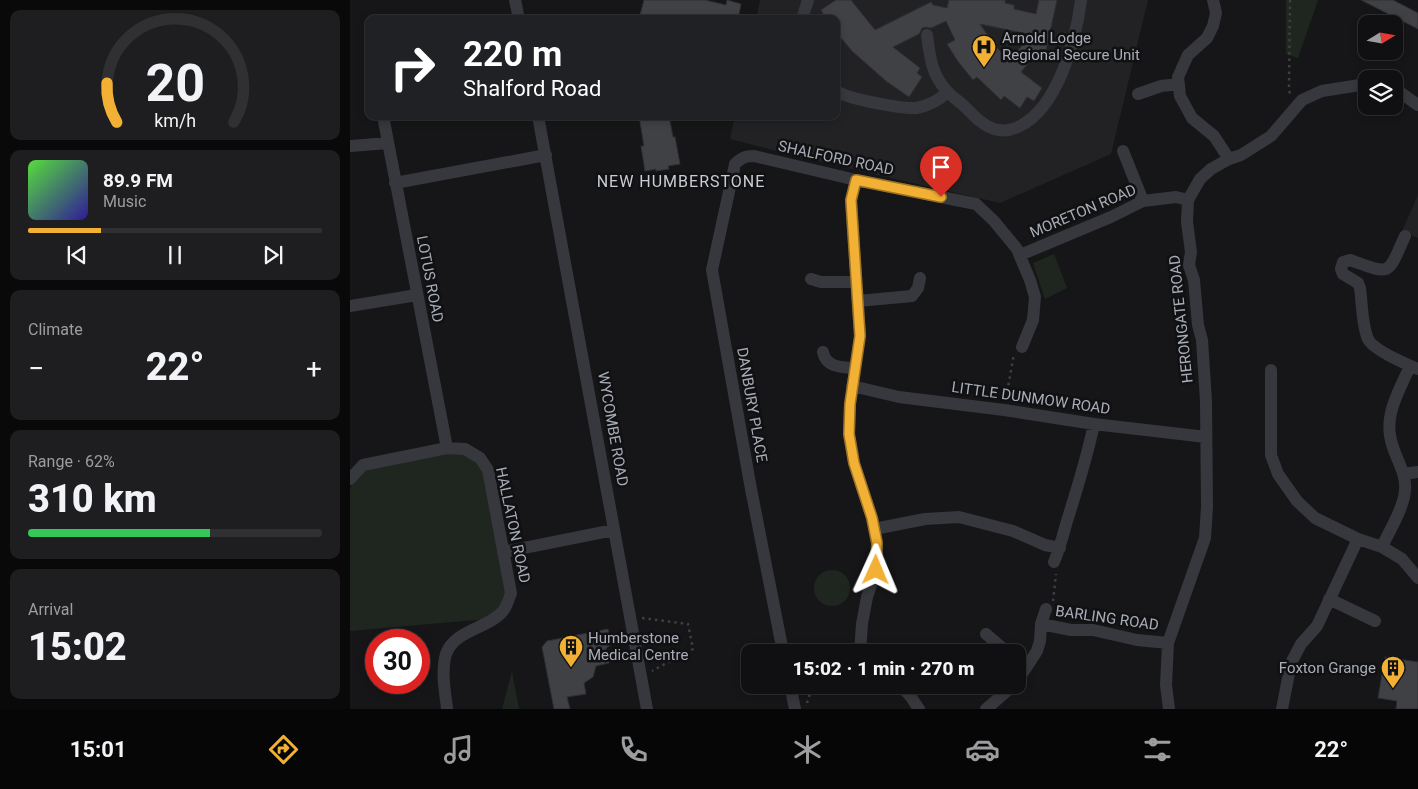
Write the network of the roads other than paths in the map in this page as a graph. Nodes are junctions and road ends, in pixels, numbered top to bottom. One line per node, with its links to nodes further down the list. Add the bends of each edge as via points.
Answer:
1 (515, 0): 5 (street)
2 (808, 0): 6 (street)
3 (1081, 0): 10 (street, via 1075,33 1054,93 1037,115 1027,122 1016,128 996,130 981,122)
4 (1212, 0): 8 (street, via 1216,13 1214,26 1207,38 1188,55 1178,77)
5 (518, 15)
6 (803, 15)
7 (926, 35): 10 (street, via 931,66)
8 (1179, 84): 12 (street); 21 (street, via 1180,96 1192,118 1214,136)
9 (1358, 85): 21 (street, HERONGATE ROAD, via 1322,91 1302,100 1271,136)
10 (948, 92): 11 (street, via 924,106 906,108)
11 (840, 93)
12 (1138, 94)
13 (1403, 94): 14 (street)
14 (1418, 105)
15 (384, 120): 17 (street, LOTUS ROAD)
16 (539, 120): 20 (street, WYCOMBE ROAD)
17 (388, 143): 18 (street); 24 (street, LOTUS ROAD)
18 (350, 147)
19 (1122, 150): 26 (street)
20 (546, 155): 24 (street); 48 (street, WYCOMBE ROAD)
21 (1229, 159): 25 (street, HERONGATE ROAD, via 1200,179)
22 (735, 164): 23 (street, SHALFORD ROAD, via 746,156 754,156); 61 (street, DANBURY PLACE, via 712,270)
23 (856, 180): 28 (street, SHALFORD ROAD, via 976,204 994,221); 31 (street, via 851,200)
24 (395, 183): 32 (street, LOTUS ROAD)
25 (1188, 200): 26 (street, MORETON ROAD, via 1176,197); 42 (street, HERONGATE ROAD, via 1190,265 1202,340)
26 (1142, 201): 28 (street, MORETON ROAD)
27 (1405, 236): 37 (street, via 1392,266 1386,270 1379,271 1350,260 1343,262 1341,268 1343,274 1358,283 1360,288 1368,340)
28 (1020, 255): 35 (street, SHALFORD ROAD, via 1034,298 1033,320)
29 (920, 278): 33 (street, via 912,296)
30 (811, 279): 31 (street)
31 (856, 282): 33 (street)
32 (417, 295): 34 (street); 43 (street, LOTUS ROAD)
33 (858, 301): 38 (street, via 860,336)
34 (350, 306)
35 (1022, 347)
36 (823, 352): 38 (street, via 824,359 837,367)
37 (1414, 367): 45 (street, via 1390,415 1390,436)
38 (855, 368): 40 (street)
39 (1271, 370): 49 (street, via 1271,440 1278,474 1296,501 1315,518)
40 (852, 386): 41 (street, LITTLE DUNMOW ROAD, via 899,397); 47 (street, via 849,434 854,463)
41 (1094, 424): 42 (street, LITTLE DUNMOW ROAD); 51 (street)
42 (1206, 437): 60 (street, HERONGATE ROAD, via 1205,538)
43 (447, 448): 46 (street, HALLATON ROAD, via 363,464); 52 (street, HALLATON ROAD, via 465,449 480,458 488,470)
44 (1418, 472): 45 (street)
45 (1403, 474): 50 (street, via 1404,500)
46 (350, 479)
47 (874, 529): 51 (street, via 925,519 959,517); 62 (street, via 876,570 867,597)
48 (614, 530): 52 (street); 70 (street, WYCOMBE ROAD)
49 (1358, 539): 50 (street); 55 (street)
50 (1382, 547): 54 (street, via 1402,558)
51 (1060, 548): 53 (street)
52 (503, 552): 68 (street, HALLATON ROAD, via 511,593 504,610 489,623 455,640 446,654)
53 (1054, 562)
54 (1418, 578)
55 (1329, 600): 57 (street); 74 (street, via 1317,626 1290,663)
56 (1046, 609): 58 (street, BARLING ROAD)
57 (1375, 620)
58 (1041, 624): 60 (street, BARLING ROAD); 64 (street, BARLING ROAD, via 1037,651)
59 (986, 634): 63 (street)
60 (1168, 643): 73 (street, HERONGATE ROAD)
61 (781, 644)
62 (861, 644)
63 (998, 644)
64 (1026, 664)
65 (793, 694): 69 (street)
66 (909, 694): 71 (street)
67 (1004, 694): 72 (street)
68 (447, 708)
69 (798, 708)
70 (647, 709)
71 (919, 709)
72 (986, 709)
73 (1168, 709)
74 (1282, 709)

